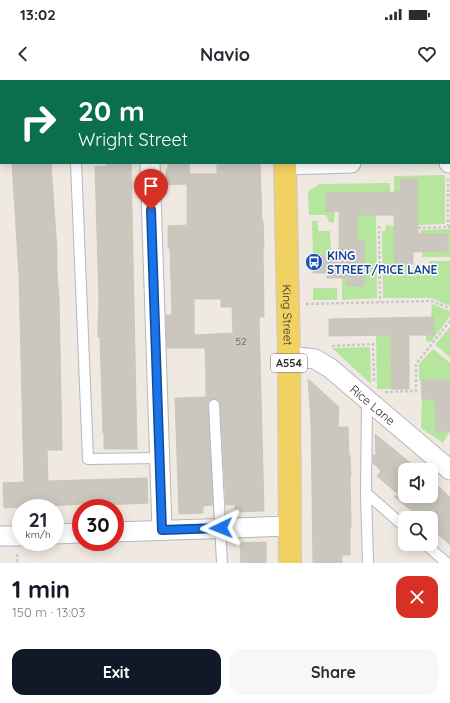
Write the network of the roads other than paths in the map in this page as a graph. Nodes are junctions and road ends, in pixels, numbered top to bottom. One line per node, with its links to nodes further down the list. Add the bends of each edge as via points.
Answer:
1 (76, 164): 7 (lane, via 88,459)
2 (150, 164): 7 (street)
3 (285, 164): 4 (main road, King Street / A554)
4 (289, 356): 5 (street, Rice Lane, via 315,359); 11 (main road, King Street / A554)
5 (367, 395): 8 (street, Rice Lane); 9 (lane)
6 (214, 405): 12 (lane)
7 (160, 458): 13 (street)
8 (450, 470)
9 (366, 493): 10 (lane); 20 (lane)
10 (398, 521)
11 (289, 526): 12 (street); 19 (main road, King Street / A554)
12 (221, 528): 13 (street); 18 (lane)
13 (162, 530): 14 (street)
14 (124, 532)
15 (0, 536): 16 (street)
16 (12, 536)
17 (433, 551): 21 (lane)
18 (222, 563)
19 (290, 563)
20 (368, 563)
21 (447, 563)

